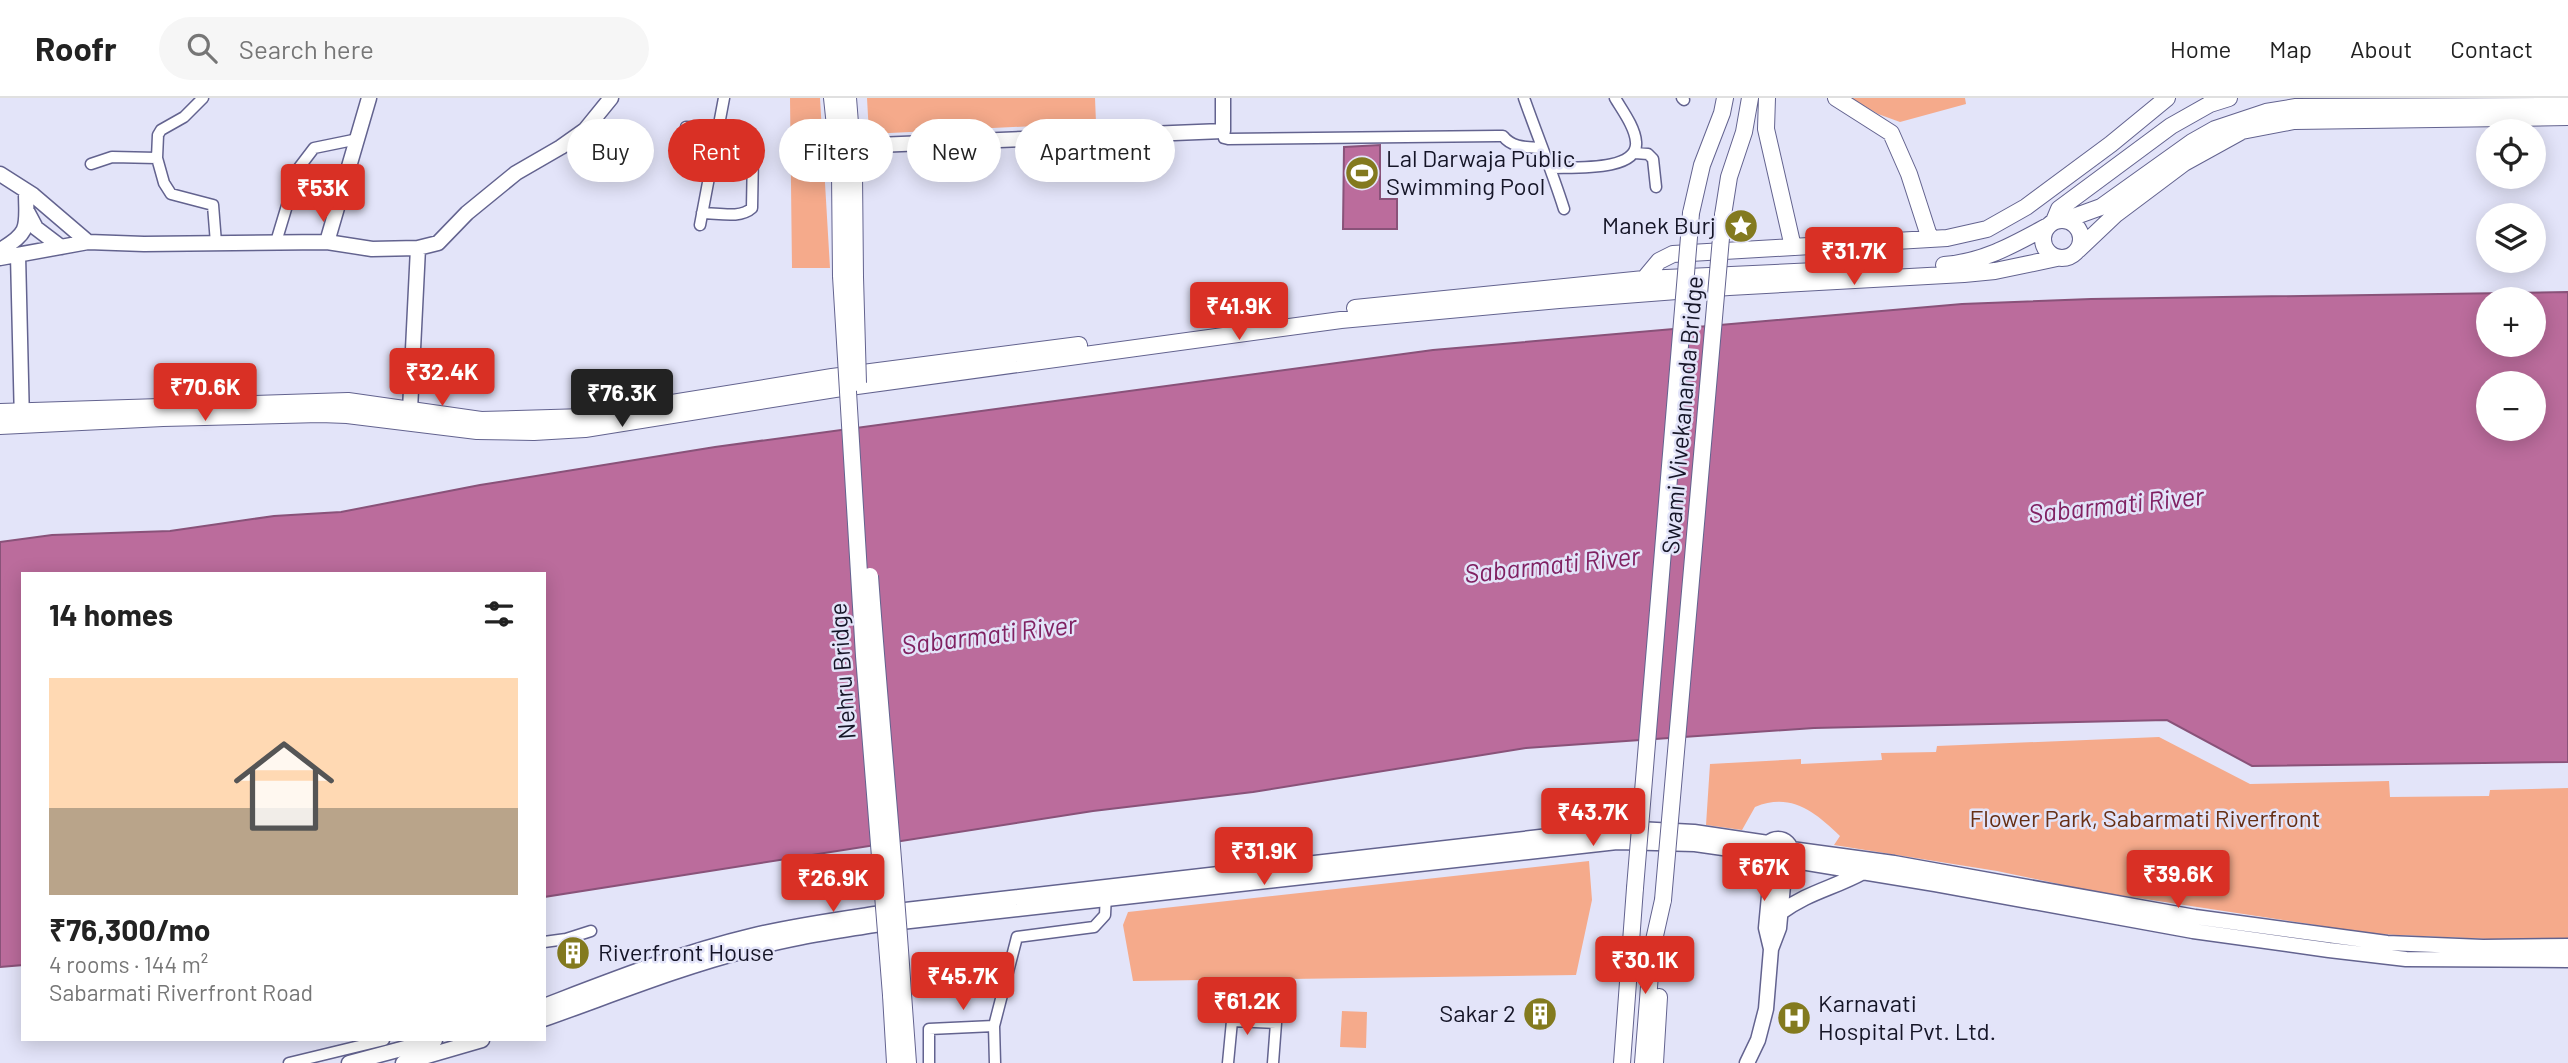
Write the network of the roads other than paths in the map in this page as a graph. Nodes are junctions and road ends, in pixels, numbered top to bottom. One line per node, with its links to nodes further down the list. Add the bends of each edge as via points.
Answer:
1 (203, 98): 25 (street, via 184,117 161,130)
2 (369, 98): 21 (street)
3 (611, 98): 46 (street, via 585,130 516,173 438,243)
4 (724, 98): 18 (street)
5 (848, 98): 19 (main road)
6 (1223, 98): 20 (street)
7 (1524, 98): 23 (street)
8 (1615, 98): 24 (street, via 1636,141)
9 (1725, 98): 64 (main road, Swami Vivekananda Bridge, bridge, via 1691,213)
10 (1750, 98): 63 (main road, Swami Vivekananda Bridge, bridge, via 1723,215)
11 (1767, 98): 45 (main road, via 1766,129)
12 (1836, 98): 39 (main road, via 1891,134)
13 (2167, 98): 39 (main road, via 2026,207 1987,229)
14 (2229, 98): 37 (main road, via 2171,126 2059,209)
15 (831, 100): 52 (main road)
16 (2568, 106): 37 (main road, via 2308,107 2266,112 2215,129 2101,206)
17 (2568, 117): 48 (main road, via 2294,121 2242,131 2184,163 2116,214)
18 (720, 119)
19 (850, 119)
20 (1223, 131): 22 (street); 23 (street, via 1228,139 1503,136 1508,144)
21 (358, 139): 41 (street, via 314,148 298,169); 42 (street)
22 (893, 144)
23 (1542, 148): 27 (street)
24 (1635, 153): 27 (street, via 1614,164); 32 (street, via 1653,159)
25 (158, 158): 26 (street, via 113,157); 43 (street, via 170,194 213,205)
26 (91, 164)
27 (1552, 168): 34 (street)
28 (0, 174): 33 (street)
29 (708, 182): 36 (street)
30 (752, 182): 36 (street, via 752,208 747,213)
31 (851, 182): 52 (main road)
32 (1656, 187)
33 (26, 191): 35 (street); 40 (street)
34 (1564, 208)
35 (26, 209): 44 (street, via 36,228); 47 (street, via 23,235)
36 (702, 213): 38 (street)
37 (2055, 223): 48 (main road, via 2074,224 2080,232); 51 (main road, via 2042,236 2048,254); 53 (main road, via 1996,254 1961,264)
38 (700, 225)
39 (1930, 239): 45 (main road)
40 (88, 242): 43 (street); 44 (street)
41 (276, 242): 42 (street); 43 (street)
42 (327, 242): 46 (street, via 372,249)
43 (216, 243)
44 (61, 247): 49 (street)
45 (1793, 247): 53 (main road, via 1673,254 1659,261)
46 (418, 248): 54 (street)
47 (0, 250)
48 (2078, 250): 51 (main road, via 2068,258)
49 (18, 255): 50 (street); 56 (street)
50 (0, 258)
51 (2057, 258): 56 (main road, via 1975,273 1559,300 1341,320 835,389 585,429 477,431 347,415)
52 (848, 276): 71 (main road, Nehru Bridge, bridge)
53 (1644, 279): 54 (main road, via 1343,310 832,377 585,417 481,420)
54 (410, 410): 56 (main road, via 348,401)
55 (0, 412): 56 (main road)
56 (21, 417): 57 (main road)
57 (0, 426)
58 (1778, 856): 59 (street); 60 (street); 61 (street, via 1694,832 1619,828); 62 (street); 68 (street, via 1766,928)
59 (1863, 872): 60 (street); 62 (street, via 1809,894)
60 (1936, 877): 69 (street, via 2193,930)
61 (1106, 893): 73 (street, via 914,908 795,927 637,970); 75 (street, via 1105,915 1094,927 1017,937)
62 (1780, 912): 68 (street)
63 (1661, 913): 90 (main road, via 1652,949); 91 (main road)
64 (1634, 921): 88 (main road); 89 (main road, via 1639,948)
65 (591, 931): 66 (street)
66 (546, 942)
67 (2568, 946): 69 (street)
68 (1771, 949): 92 (street, via 1766,1009)
69 (2387, 950): 70 (street, via 2492,960)
70 (2568, 960)
71 (897, 994): 82 (main road, Nehru Bridge); 83 (main road, Nehru Bridge)
72 (546, 1006): 73 (street)
73 (561, 1006): 74 (street)
74 (546, 1017)
75 (994, 1026): 84 (street, via 929,1029); 85 (street)
76 (380, 1041): 79 (street)
77 (431, 1041): 80 (street)
78 (479, 1041): 81 (street)
79 (289, 1063)
80 (349, 1063)
81 (403, 1063)
82 (895, 1063)
83 (908, 1063)
84 (929, 1063)
85 (995, 1063)
86 (1228, 1063): 87 (street, via 1232,1021 1276,1023)
87 (1273, 1063)
88 (1622, 1063)
89 (1631, 1063)
90 (1643, 1063)
91 (1655, 1063)
92 (1747, 1063)

